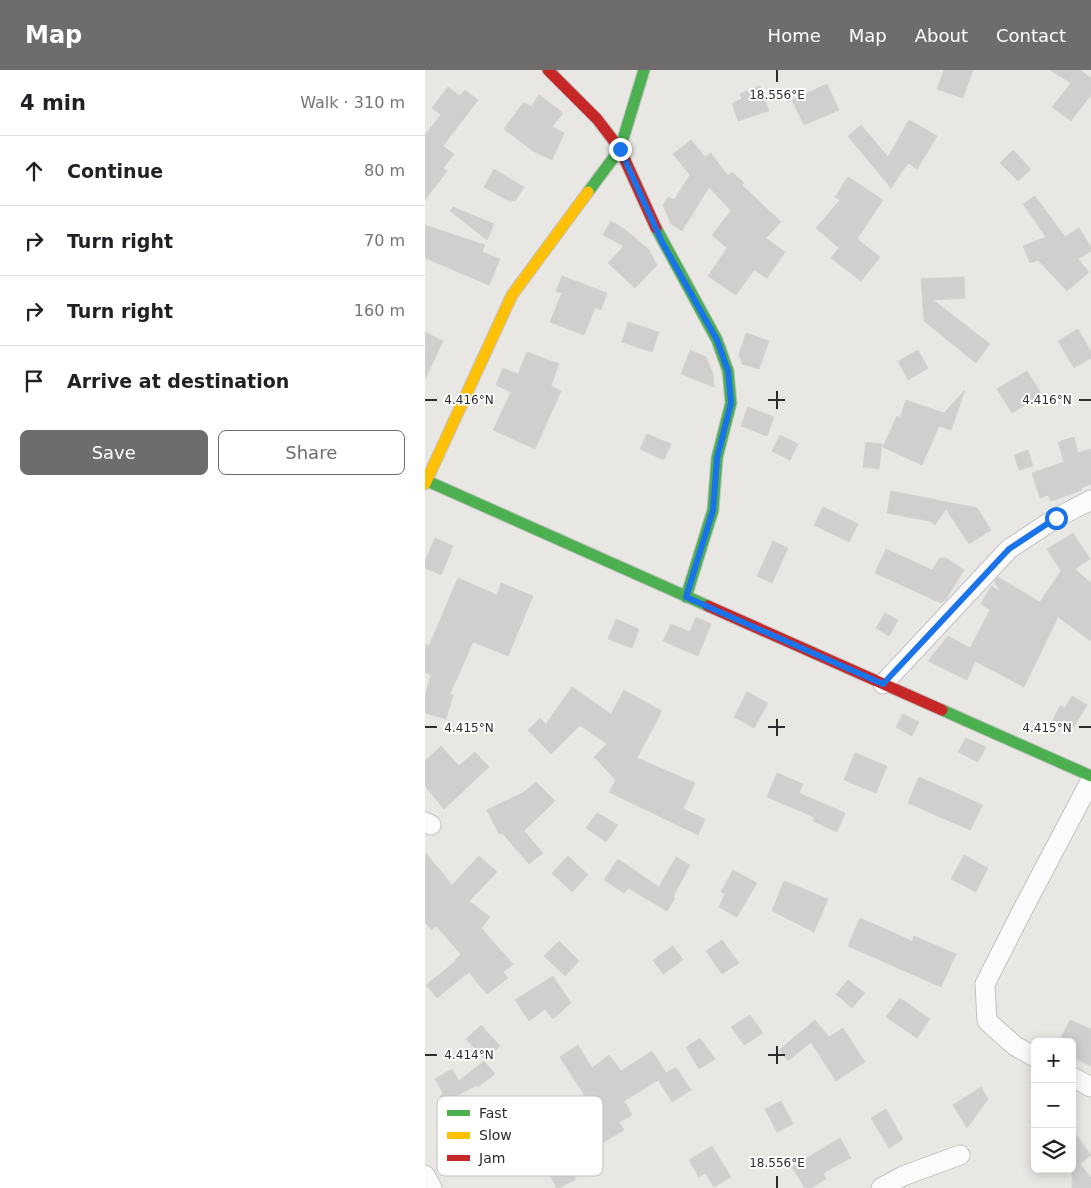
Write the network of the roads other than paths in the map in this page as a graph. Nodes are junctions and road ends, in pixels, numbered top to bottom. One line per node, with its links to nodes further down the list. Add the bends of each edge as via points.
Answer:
1 (547, 70): 3 (street, via 597,119)
2 (644, 70): 3 (street)
3 (620, 149): 4 (street, via 512,295); 6 (street, via 662,242 717,340 728,371 731,403 717,458 713,510)
4 (426, 482): 6 (street)
5 (1091, 500): 7 (street, via 1056,518 1009,549)
6 (686, 597): 7 (street)
7 (883, 684): 8 (street)
8 (1091, 776)
9 (1091, 780): 10 (street, via 985,984 987,1021 1015,1046)
10 (1031, 1055)
11 (1076, 1079): 12 (street)
12 (1091, 1088)
13 (960, 1154): 16 (street)
14 (425, 1175): 15 (street)
15 (431, 1188)
16 (881, 1188)

